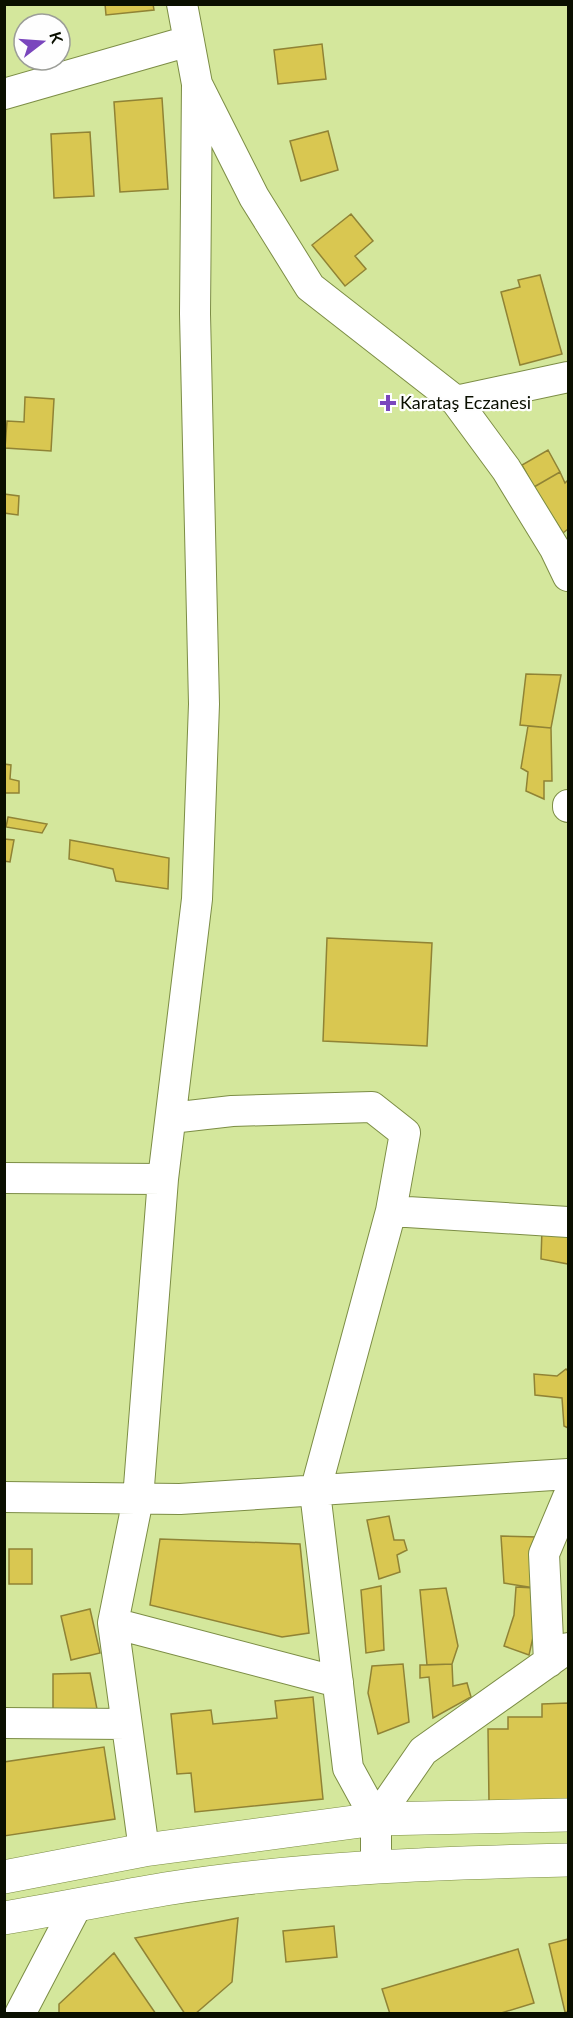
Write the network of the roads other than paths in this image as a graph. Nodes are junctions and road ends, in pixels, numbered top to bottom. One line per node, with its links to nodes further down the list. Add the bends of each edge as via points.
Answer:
1 (182, 4): 2 (street)
2 (189, 41): 3 (street); 4 (street)
3 (197, 84): 6 (street, via 254,197 310,287); 8 (street, via 195,314 204,704 197,899)
4 (4, 94)
5 (568, 377): 6 (street)
6 (456, 400): 7 (street, via 506,469)
7 (568, 576)
8 (171, 1118): 10 (street); 11 (street, via 372,1107 405,1133)
9 (4, 1178): 10 (street)
10 (163, 1179): 17 (street)
11 (392, 1211): 12 (street); 14 (street)
12 (568, 1222)
13 (568, 1474): 14 (street)
14 (315, 1492): 17 (street); 20 (street)
15 (4, 1497): 17 (street)
16 (568, 1497): 19 (street, via 544,1554)
17 (138, 1499): 18 (street)
18 (113, 1623): 20 (street); 22 (street)
19 (559, 1655): 24 (street, via 423,1751)
20 (338, 1682): 24 (street, via 348,1768)
21 (4, 1723): 22 (street)
22 (126, 1724): 25 (street)
23 (568, 1815): 24 (main road)
24 (375, 1819): 25 (main road); 27 (street)
25 (144, 1850): 28 (main road)
26 (568, 1860): 27 (main road)
27 (376, 1867): 29 (main road, via 167,1889)
28 (4, 1877)
29 (77, 1905): 30 (main road); 31 (street)
30 (4, 1918)
31 (21, 2013)

